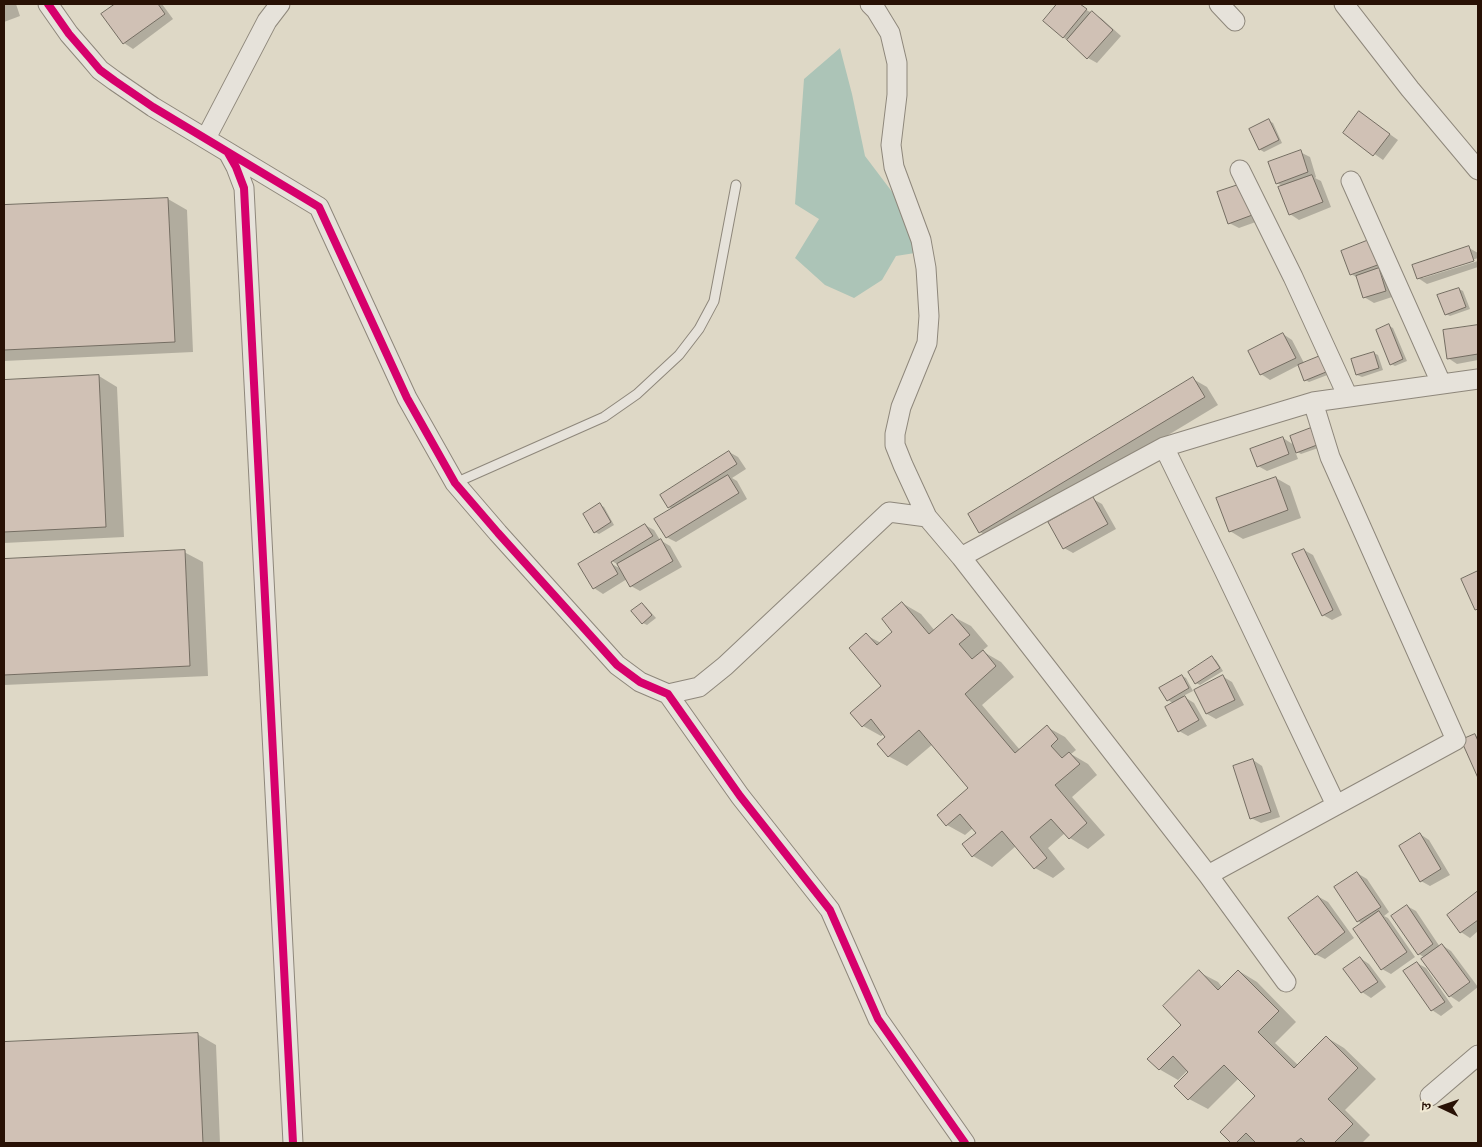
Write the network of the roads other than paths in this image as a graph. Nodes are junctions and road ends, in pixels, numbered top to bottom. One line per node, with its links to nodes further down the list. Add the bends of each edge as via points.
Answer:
1 (48, 4): 7 (street, via 100,70 153,107)
2 (280, 4): 7 (street, via 267,21)
3 (870, 4): 19 (street, via 890,33 897,63 891,145 894,167 921,240 926,268 927,343 901,407 894,434 895,445)
4 (1219, 4): 6 (street)
5 (1344, 4): 10 (street)
6 (1235, 21)
7 (206, 138): 8 (street)
8 (227, 150): 18 (street, via 319,207 407,398); 27 (street, via 244,188)
9 (1240, 170): 15 (street)
10 (1478, 170)
11 (1352, 181): 13 (street)
12 (736, 185): 18 (lane, via 714,301 699,329 679,355 637,394 604,417)
13 (1441, 384): 14 (street); 15 (street)
14 (1477, 384)
15 (1348, 397): 16 (street)
16 (1312, 402): 17 (street); 22 (street, via 1330,457 1456,740)
17 (1164, 447): 20 (street); 22 (street)
18 (454, 482): 21 (street, via 617,665 640,682)
19 (927, 517): 20 (street); 21 (street, via 889,512 725,666 699,687)
20 (961, 557): 23 (street)
21 (668, 694): 28 (street, via 740,796 830,910 878,1019)
22 (1336, 805): 23 (street)
23 (1208, 875): 24 (street)
24 (1286, 982)
25 (1478, 1055): 26 (street)
26 (1430, 1096)
27 (293, 1143)
28 (965, 1143)

